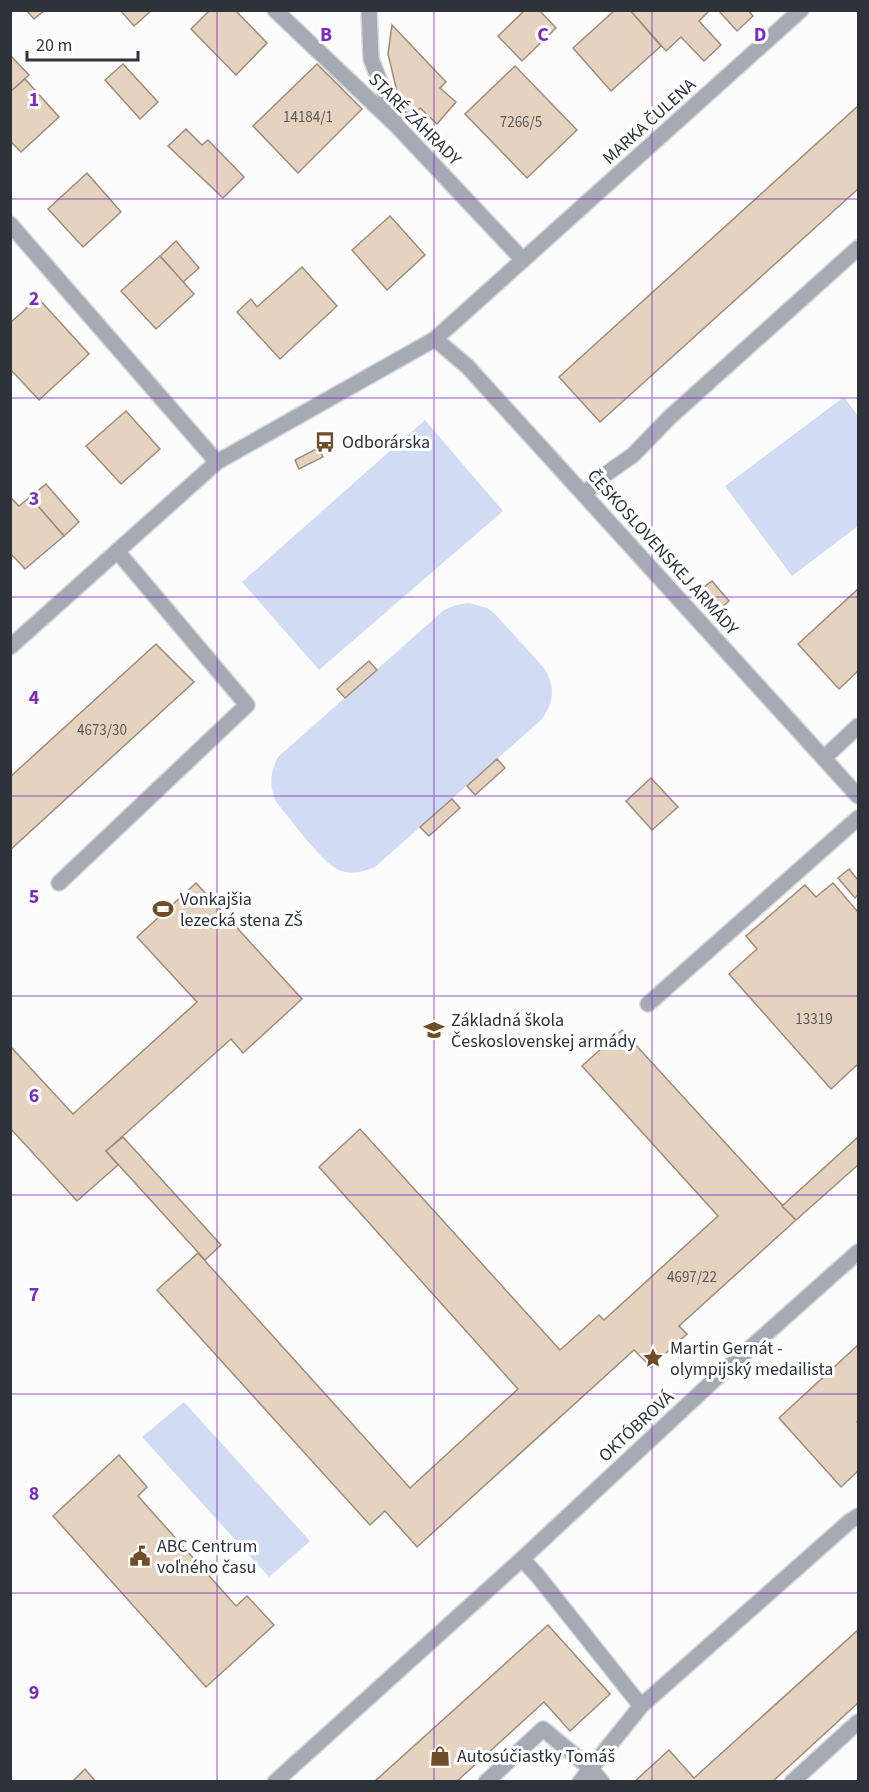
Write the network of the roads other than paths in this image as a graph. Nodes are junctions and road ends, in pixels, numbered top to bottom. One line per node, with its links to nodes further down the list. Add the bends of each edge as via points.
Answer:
1 (275, 10): 4 (street, STARÉ ZÁHRADY)
2 (369, 10): 4 (street, via 372,59)
3 (801, 10): 7 (street, MARKA ČULENA)
4 (397, 126): 7 (street, STARÉ ZÁHRADY)
5 (10, 224): 9 (street)
6 (858, 248): 10 (street, via 633,455)
7 (523, 260): 8 (street)
8 (435, 339): 9 (street); 10 (street, ČESKOSLOVENSKEJ ARMÁDY, via 467,366)
9 (217, 462): 11 (street)
10 (584, 494): 14 (street, ČESKOSLOVENSKEJ ARMÁDY)
11 (117, 551): 12 (street); 17 (street, via 247,705)
12 (10, 647)
13 (858, 726): 14 (street)
14 (824, 758): 15 (street, ČESKOSLOVENSKEJ ARMÁDY)
15 (858, 796)
16 (858, 818): 18 (street)
17 (59, 883)
18 (648, 1004)
19 (858, 1252): 21 (street, OKTÓBROVÁ)
20 (858, 1516): 22 (street)
21 (522, 1558): 22 (street); 25 (street, OKTÓBROVÁ)
22 (640, 1706): 24 (street)
23 (858, 1722): 29 (street)
24 (590, 1768): 26 (street, via 543,1729); 27 (street); 28 (street)
25 (275, 1782)
26 (486, 1782)
27 (580, 1782)
28 (602, 1782)
29 (792, 1782)

